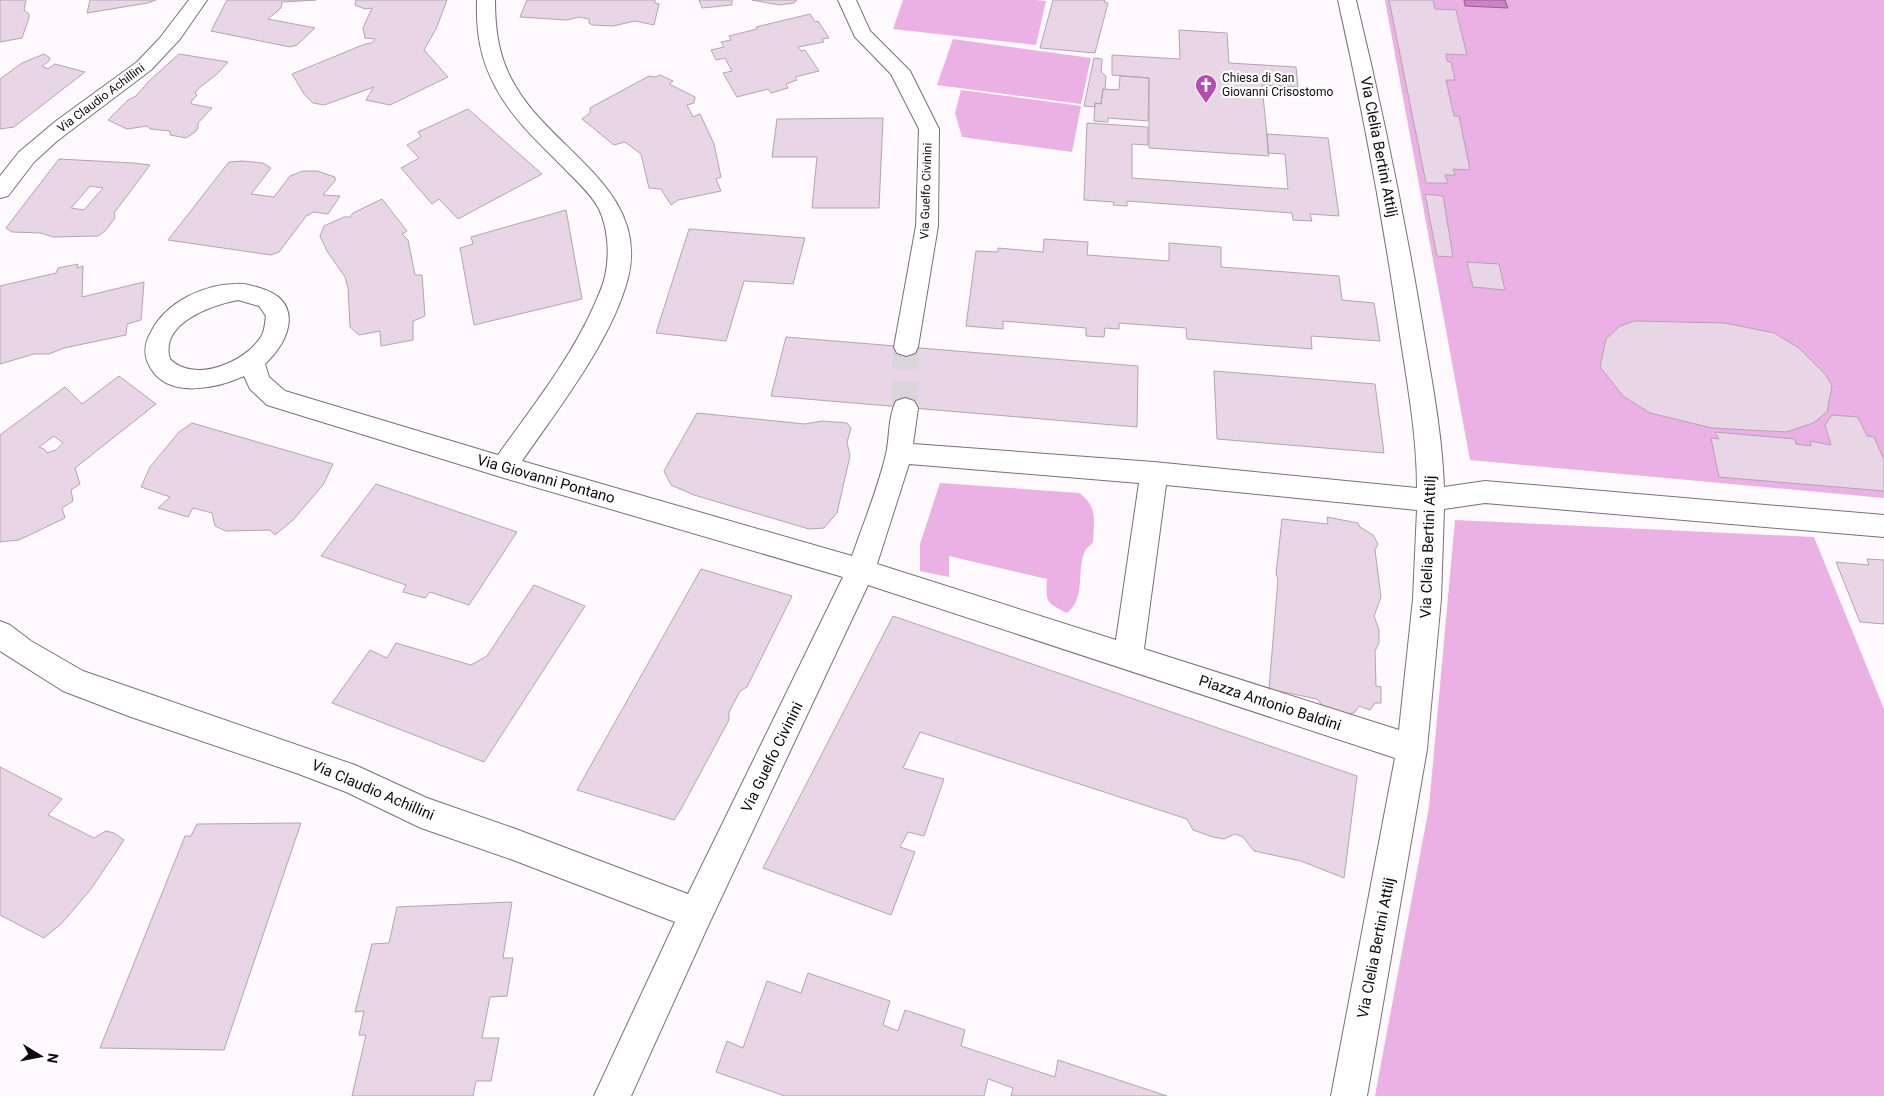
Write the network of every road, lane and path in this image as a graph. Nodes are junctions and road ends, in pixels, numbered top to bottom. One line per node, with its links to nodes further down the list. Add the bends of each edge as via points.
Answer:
1 (198, 0): 5 (street, Via Claudio Achillini, via 145,65 37,147)
2 (486, 0): 10 (street, via 488,50 495,69 529,121 607,204 614,220 618,250 617,276 593,333)
3 (847, 0): 6 (street, Via Guelfo Civinini, via 862,34 900,71 929,129 928,226)
4 (1347, 0): 12 (street, Via Clelia Bertini Attilj, via 1397,240 1430,450)
5 (0, 191)
6 (906, 347)
7 (251, 361): 7 (street, via 275,335 278,322 276,310 268,301 255,295 238,292 201,301 167,324 158,339 156,353 161,366 172,375 189,379 210,378 232,372); 10 (street, Via Giovanni Pontano, via 259,382 276,398)
8 (905, 408): 9 (street, Via Guelfo Civinini)
9 (899, 453): 11 (street); 14 (street, Via Guelfo Civinini)
10 (504, 467): 14 (street, Via Giovanni Pontano, via 806,553)
11 (1154, 473): 12 (street); 16 (street)
12 (1431, 500): 13 (street, via 1485,492); 17 (street, Via Clelia Bertini Attilj, via 1428,599)
13 (1884, 526)
14 (860, 572): 16 (street, Piazza Antonio Baldini); 18 (street, Via Guelfo Civinini)
15 (0, 634): 18 (street, Via Claudio Achillini, via 73,681 321,767 421,812)
16 (1128, 656): 17 (street, Piazza Antonio Baldini)
17 (1412, 749): 20 (street, Via Clelia Bertini Attilj)
18 (696, 914): 19 (street, Via Guelfo Civinini)
19 (612, 1096)
20 (1349, 1096)

